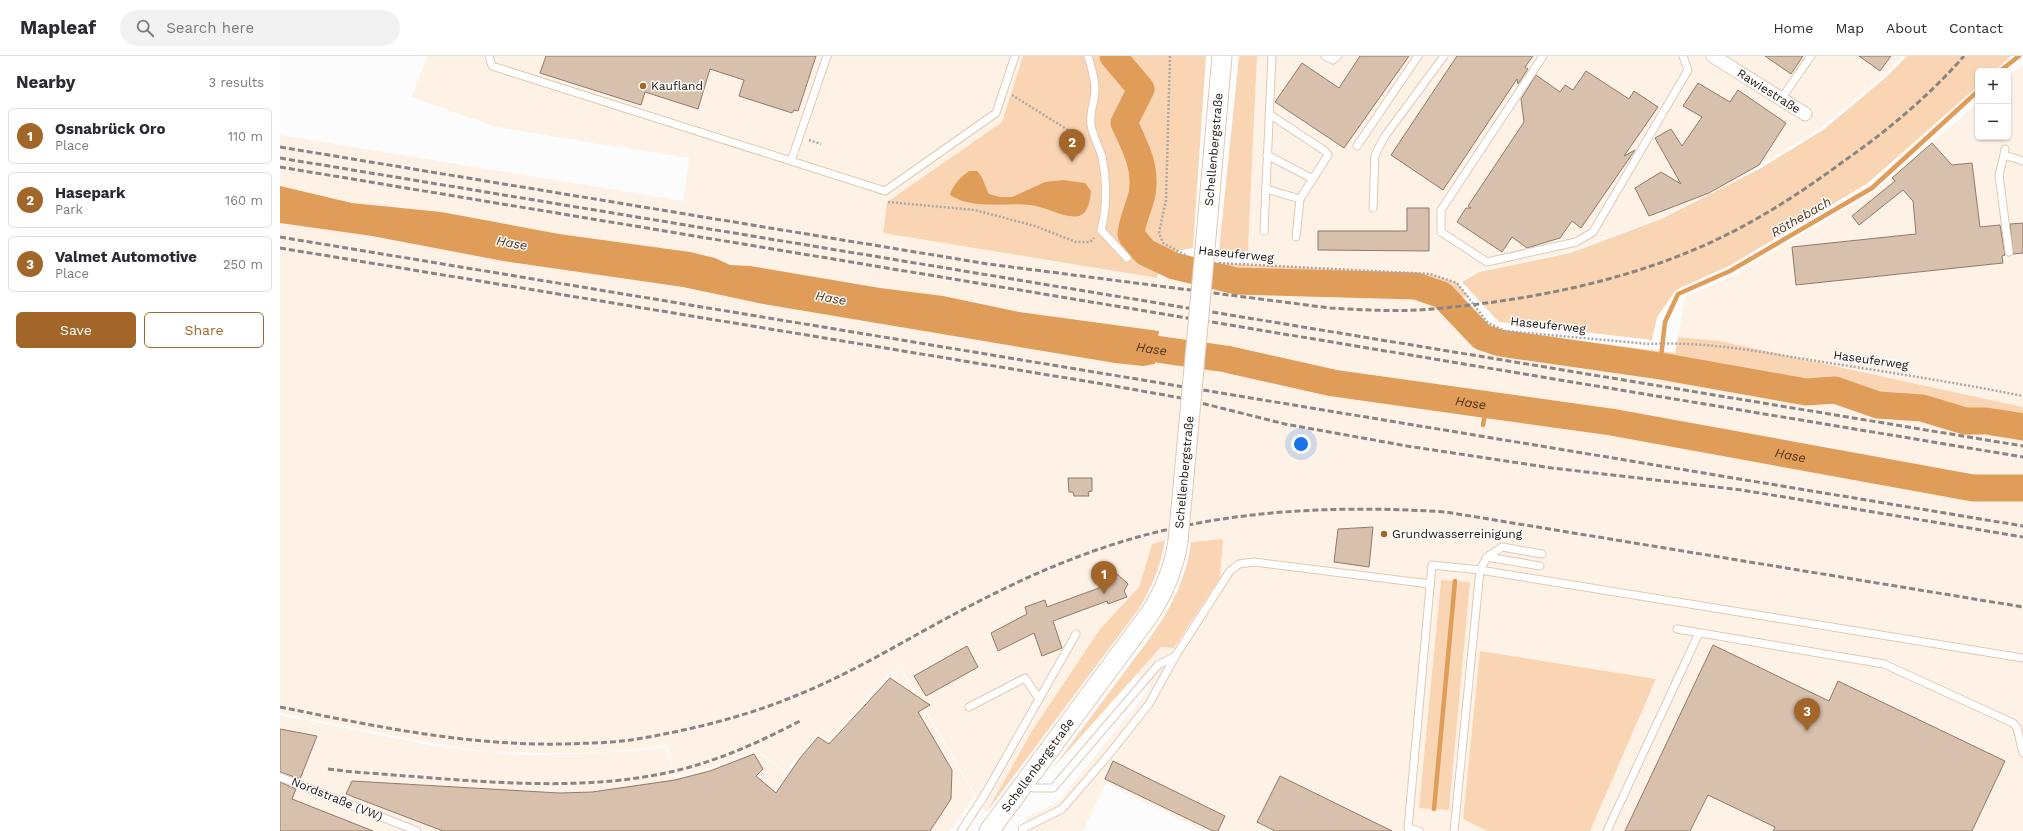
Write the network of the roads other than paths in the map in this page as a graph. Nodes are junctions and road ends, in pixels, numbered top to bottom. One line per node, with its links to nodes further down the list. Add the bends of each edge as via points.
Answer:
1 (488, 56): 20 (lane, via 492,66)
2 (827, 56): 20 (lane)
3 (1016, 56): 20 (lane, via 996,113 885,191)
4 (1088, 56): 29 (lane, via 1095,90 1091,105 1091,124 1102,156 1106,211 1101,230)
5 (1222, 56): 44 (street, Schellenbergstraße, bridge, via 1178,541 1172,570 1164,592 1149,615)
6 (1272, 56): 16 (lane)
7 (1325, 56): 8 (lane, via 1333,60)
8 (1338, 56)
9 (1418, 56): 18 (lane)
10 (1444, 56): 25 (lane, via 1385,136 1375,155)
11 (1543, 56): 12 (lane, via 1441,210 1441,232 1487,262 1576,242 1593,232 1688,70)
12 (1682, 56)
13 (1713, 56): 15 (street, Rawiestraße)
14 (1811, 56): 15 (lane)
15 (1781, 99): 17 (street, Rawiestraße)
16 (1269, 114): 19 (lane); 22 (lane, via 1327,152 1328,158)
17 (1805, 114)
18 (1357, 146)
19 (1267, 155): 22 (lane); 23 (lane)
20 (791, 161)
21 (2023, 161): 28 (lane, via 2004,152 1999,175)
22 (1313, 179): 24 (lane)
23 (1266, 189): 24 (lane); 26 (lane)
24 (1300, 198): 27 (lane)
25 (1373, 208)
26 (1264, 231)
27 (1296, 237)
28 (2009, 252)
29 (1127, 258)
30 (1542, 554): 31 (lane, via 1502,547)
31 (1487, 557): 32 (lane); 33 (lane)
32 (1540, 566)
33 (1480, 570): 34 (lane, via 1432,565); 39 (lane); 50 (lane)
34 (1430, 584): 38 (lane, via 1254,562 1239,564 1230,571); 49 (lane, via 1408,828)
35 (1677, 629): 36 (lane)
36 (1699, 632): 42 (lane, via 1884,664 2013,723 2017,728); 51 (lane)
37 (1076, 634): 40 (lane)
38 (1176, 655): 44 (lane, via 1158,665 1052,788 1034,788); 45 (lane, via 1148,704 1062,809)
39 (2023, 658)
40 (1039, 699): 41 (lane, via 1025,678); 47 (lane)
41 (970, 707)
42 (2023, 753)
43 (280, 777): 46 (lane, Nordstraße (VW))
44 (1024, 784): 48 (street, Schellenbergstraße)
45 (1022, 829)
46 (417, 831)
47 (962, 831)
48 (989, 831)
49 (1419, 831)
50 (1454, 831)
51 (1607, 831)

